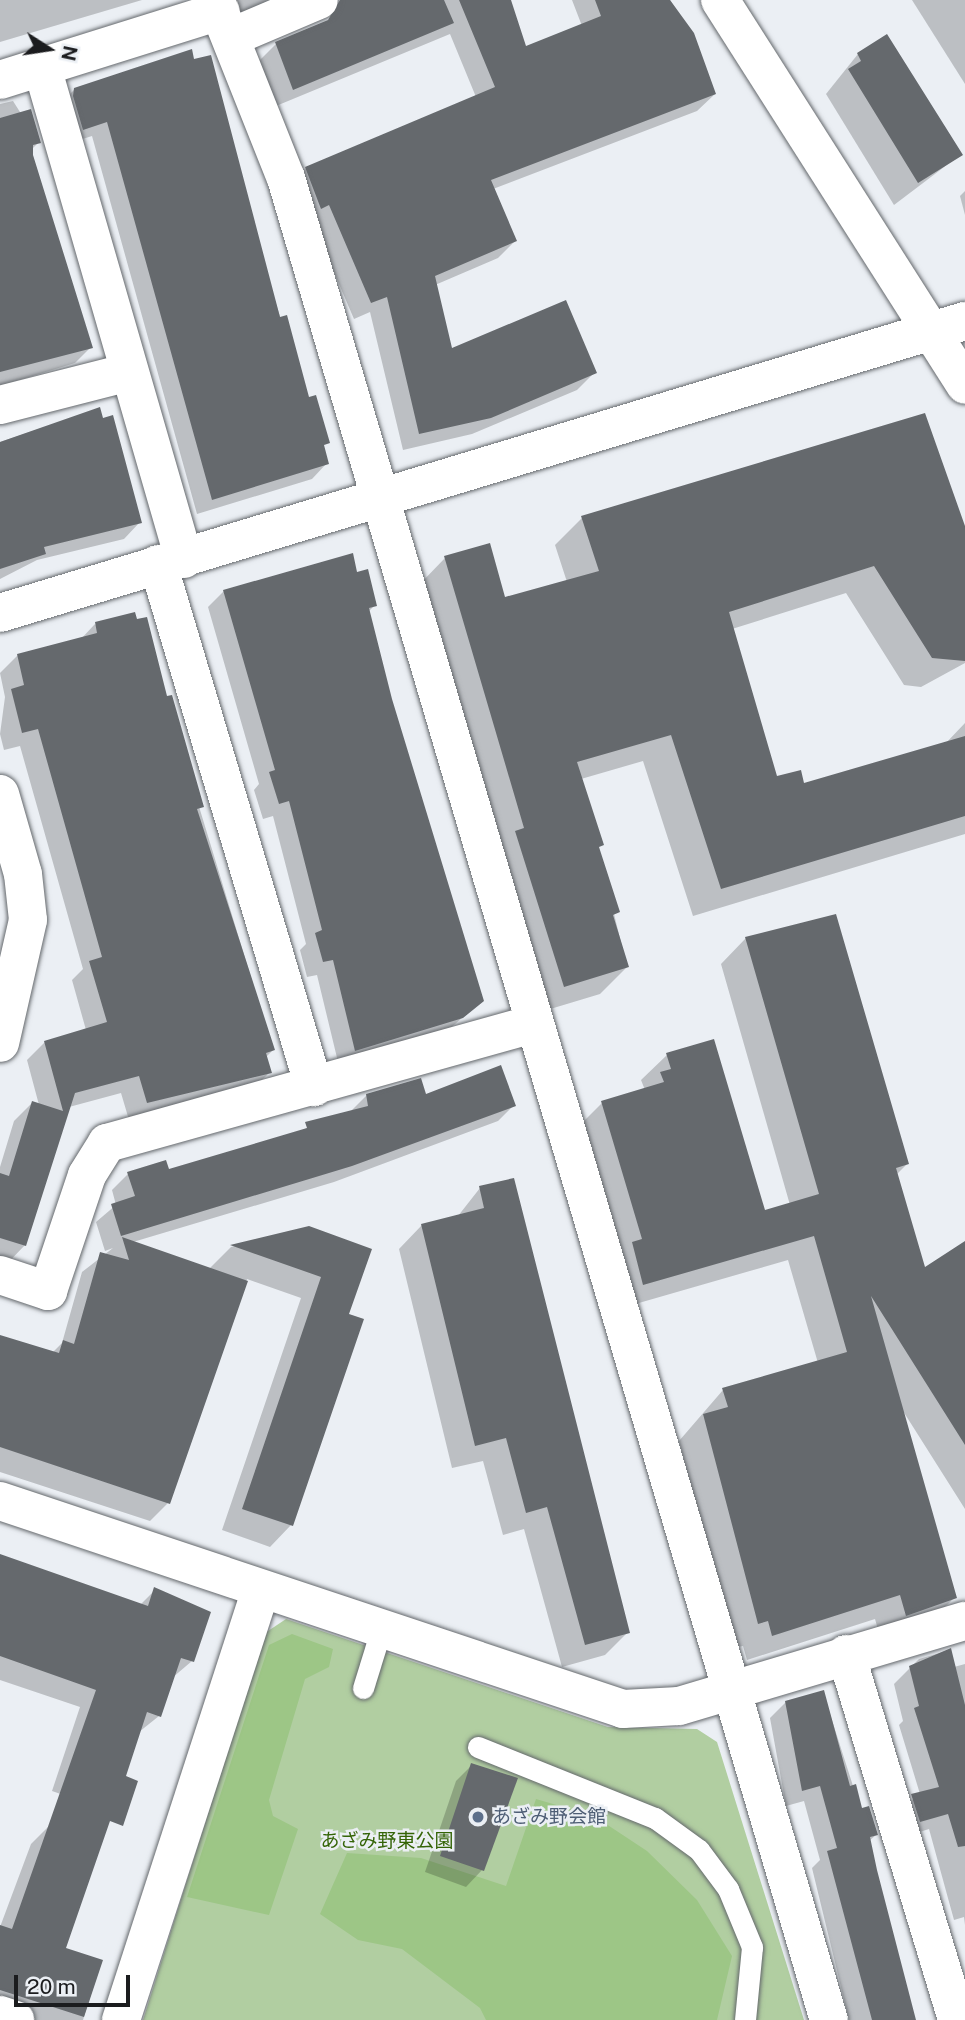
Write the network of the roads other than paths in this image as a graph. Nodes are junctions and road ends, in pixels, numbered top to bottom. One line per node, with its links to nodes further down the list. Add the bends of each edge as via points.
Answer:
1 (319, 0): 3 (street)
2 (720, 0): 6 (street)
3 (223, 15): 4 (street); 10 (street, via 286,178)
4 (43, 67): 5 (street); 7 (street)
5 (0, 80)
6 (948, 326): 8 (street); 10 (street)
7 (129, 372): 9 (street); 11 (street)
8 (965, 384)
9 (0, 405)
10 (376, 498): 11 (street); 15 (street)
11 (171, 561): 12 (street); 17 (street)
12 (0, 613)
13 (0, 794): 14 (street, via 23,874 28,919)
14 (6, 1001): 16 (street)
15 (534, 1024): 17 (street); 25 (street)
16 (0, 1043)
17 (314, 1087): 18 (street, via 107,1143 87,1175 48,1291)
18 (0, 1275)
19 (0, 1500): 20 (street)
20 (260, 1591): 22 (street); 29 (street)
21 (965, 1620): 23 (street)
22 (382, 1630): 24 (lane); 25 (street, via 623,1709 679,1706)
23 (846, 1654): 25 (street); 32 (street)
24 (363, 1688)
25 (730, 1689): 31 (street)
26 (478, 1747): 30 (lane, via 655,1818 699,1850 728,1889 752,1947)
27 (0, 2015): 28 (street)
28 (15, 2020)
29 (121, 2020)
30 (745, 2020)
31 (829, 2020)
32 (957, 2020)

